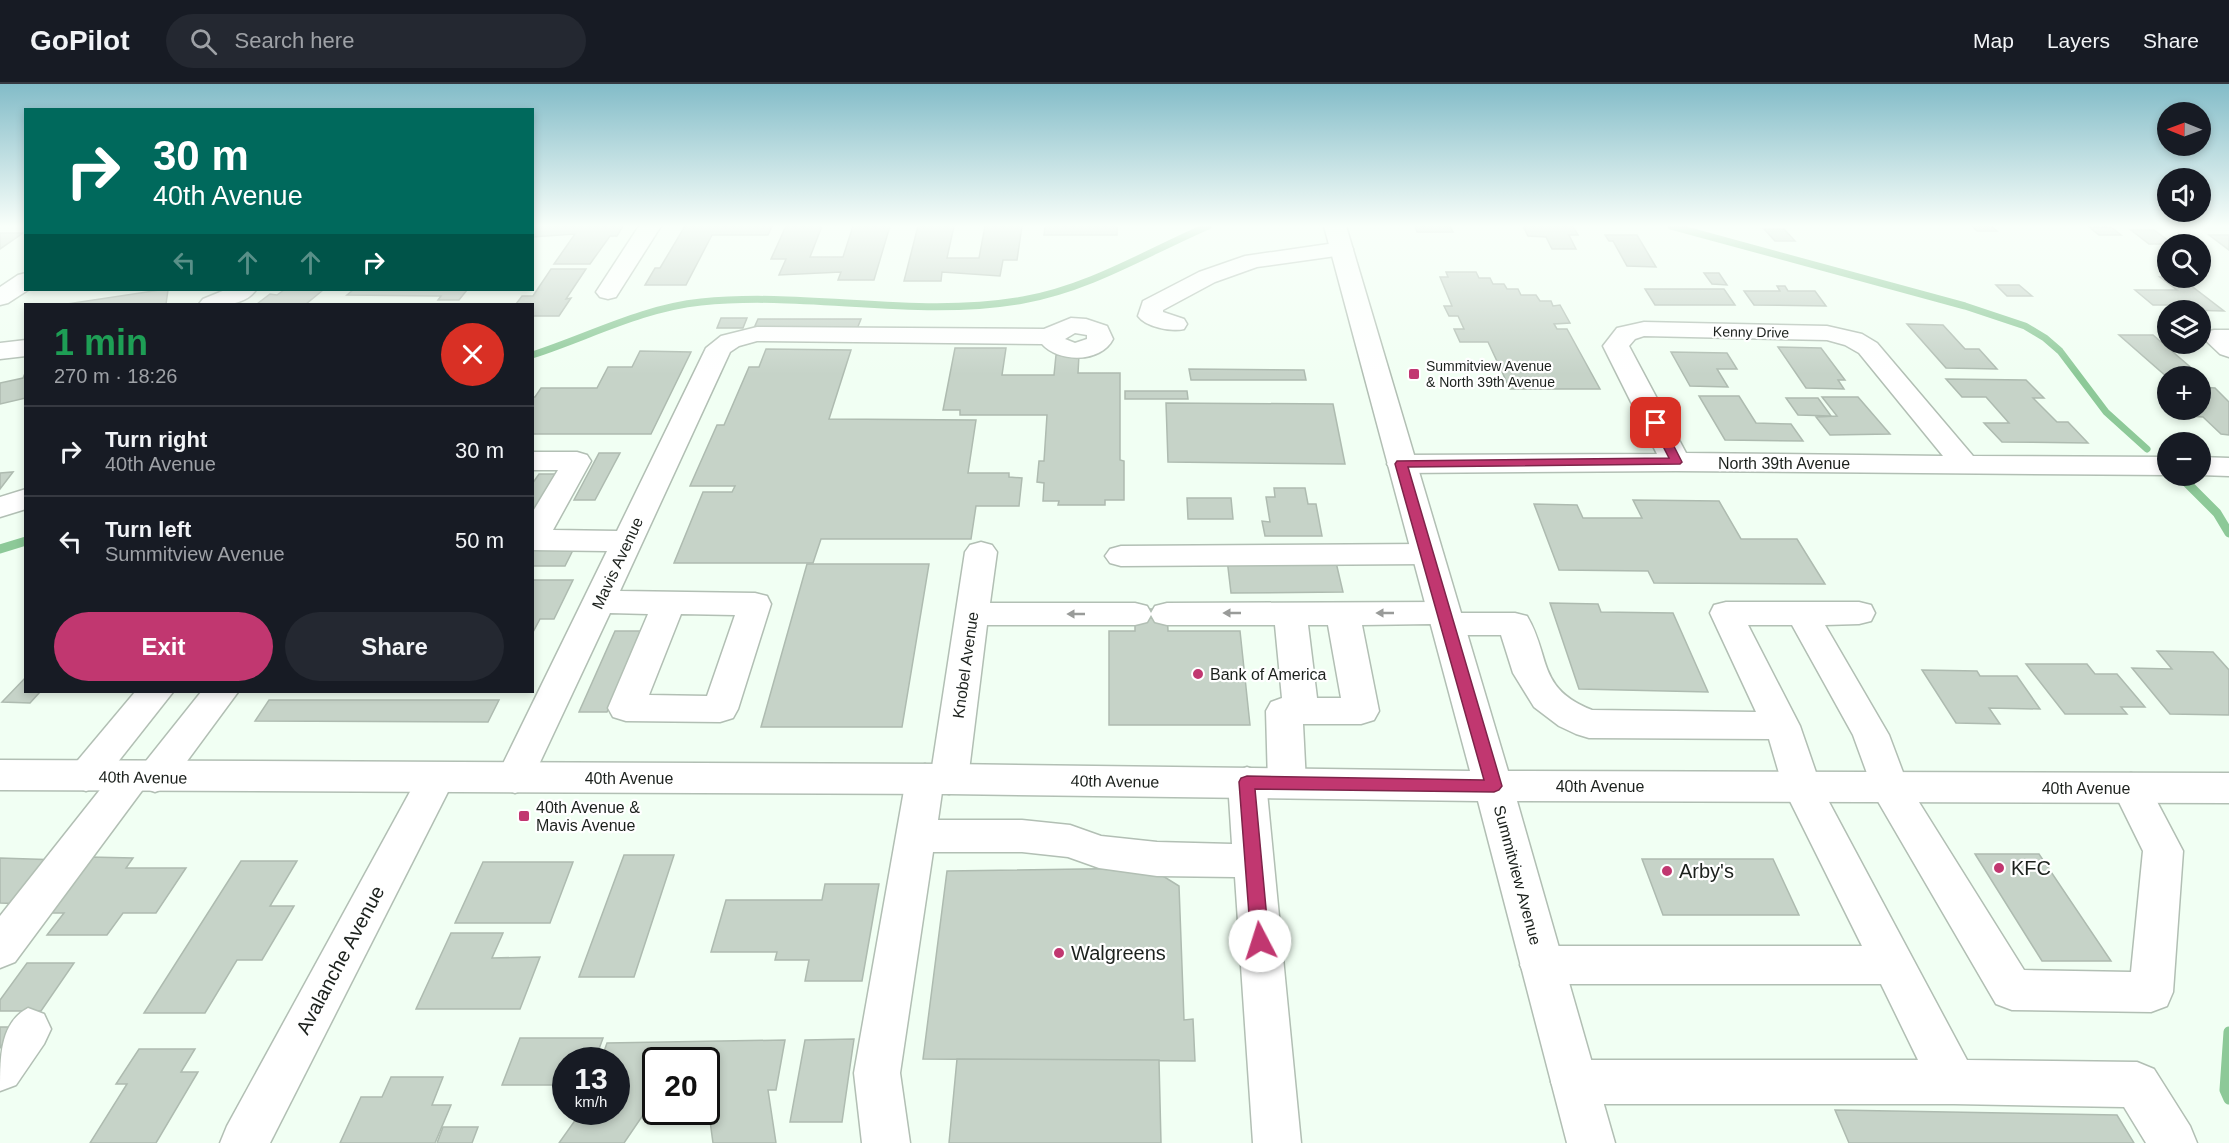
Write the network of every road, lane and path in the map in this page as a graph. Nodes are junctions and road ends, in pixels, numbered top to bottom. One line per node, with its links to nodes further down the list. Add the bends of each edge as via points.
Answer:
1 (619, 275): 6 (street)
2 (1212, 275): 9 (street)
3 (1349, 275): 17 (street, Summitview Avenue)
4 (24, 281): 7 (street)
5 (242, 291): 8 (street)
6 (608, 292)
7 (0, 298)
8 (213, 303)
9 (1122, 322): 10 (street); 26 (street, Mavis Avenue, via 1071,325 1058,329 1052,337 757,334 730,341 719,348)
10 (1175, 324)
11 (2229, 337): 13 (street, via 2214,337)
12 (24, 348): 14 (street)
13 (2229, 349)
14 (0, 351)
15 (534, 461): 24 (street, via 578,462)
16 (1676, 462): 17 (street, North 39th Avenue); 18 (street, North 39th Avenue); 18 (street, Kenny Drive, via 1616,346 1626,333 1644,329 1827,333 1853,339 1868,348)
17 (1401, 464): 28 (street, Summitview Avenue)
18 (1965, 464): 19 (street, North 39th Avenue)
19 (2157, 466)
20 (2211, 466): 21 (street)
21 (2229, 466)
22 (24, 499): 23 (street)
23 (0, 508)
24 (534, 537)
25 (534, 540): 26 (street)
26 (627, 541): 30 (street, Mavis Avenue)
27 (981, 552): 34 (street, Knobel Avenue)
28 (1427, 554): 29 (street); 39 (street, Summitview Avenue)
29 (1121, 556)
30 (598, 602): 31 (street); 40 (street, Mavis Avenue)
31 (669, 603)
32 (1290, 613): 33 (street); 36 (street, one-way to 36); 43 (street)
33 (1342, 613): 39 (street, one-way to 33); 43 (street, via 1361,711)
34 (972, 614): 35 (street, one-way to 34); 50 (street, Knobel Avenue)
35 (1135, 614)
36 (1167, 614)
37 (1802, 614): 38 (street); 44 (street, via 1726,613); 54 (street, via 1871,735)
38 (1858, 614)
39 (1446, 618): 44 (street, via 1515,624 1532,676 1546,700 1572,718 1589,724); 52 (street, Summitview Avenue)
40 (546, 685): 49 (street, Mavis Avenue)
41 (154, 693): 46 (street)
42 (219, 693): 47 (street)
43 (1302, 711): 51 (street, via 1284,711)
44 (1782, 726): 53 (street)
45 (0, 775): 46 (street, 40th Avenue)
46 (86, 776): 47 (street, 40th Avenue)
47 (143, 777): 48 (street, 40th Avenue); 59 (street)
48 (436, 778): 49 (street, 40th Avenue); 66 (street, Avalanche Avenue)
49 (515, 778): 50 (street, 40th Avenue)
50 (937, 778): 51 (street, 40th Avenue); 57 (street, Knobel Avenue)
51 (1267, 783): 52 (street, 40th Avenue); 58 (street)
52 (1494, 786): 53 (street, 40th Avenue); 60 (street, Summitview Avenue)
53 (1802, 787): 54 (street, 40th Avenue); 61 (street)
54 (1889, 787): 55 (street, 40th Avenue); 55 (street, via 2012,990 2151,992 2163,851)
55 (2131, 788): 56 (street, 40th Avenue)
56 (2229, 788)
57 (916, 836): 58 (street, via 1022,836 1070,841 1099,852 1157,859); 67 (street, Knobel Avenue, via 877,1073)
58 (1254, 861): 68 (street)
59 (0, 949)
60 (1542, 965): 61 (street); 64 (street, Summitview Avenue)
61 (1894, 965): 65 (street)
62 (28, 1029): 63 (street)
63 (0, 1069)
64 (1574, 1082): 65 (street); 69 (street, Summitview Avenue)
65 (1954, 1082): 70 (street, via 2137,1085)
66 (244, 1143)
67 (886, 1143)
68 (1277, 1143)
69 (1591, 1143)
70 (2173, 1143)

